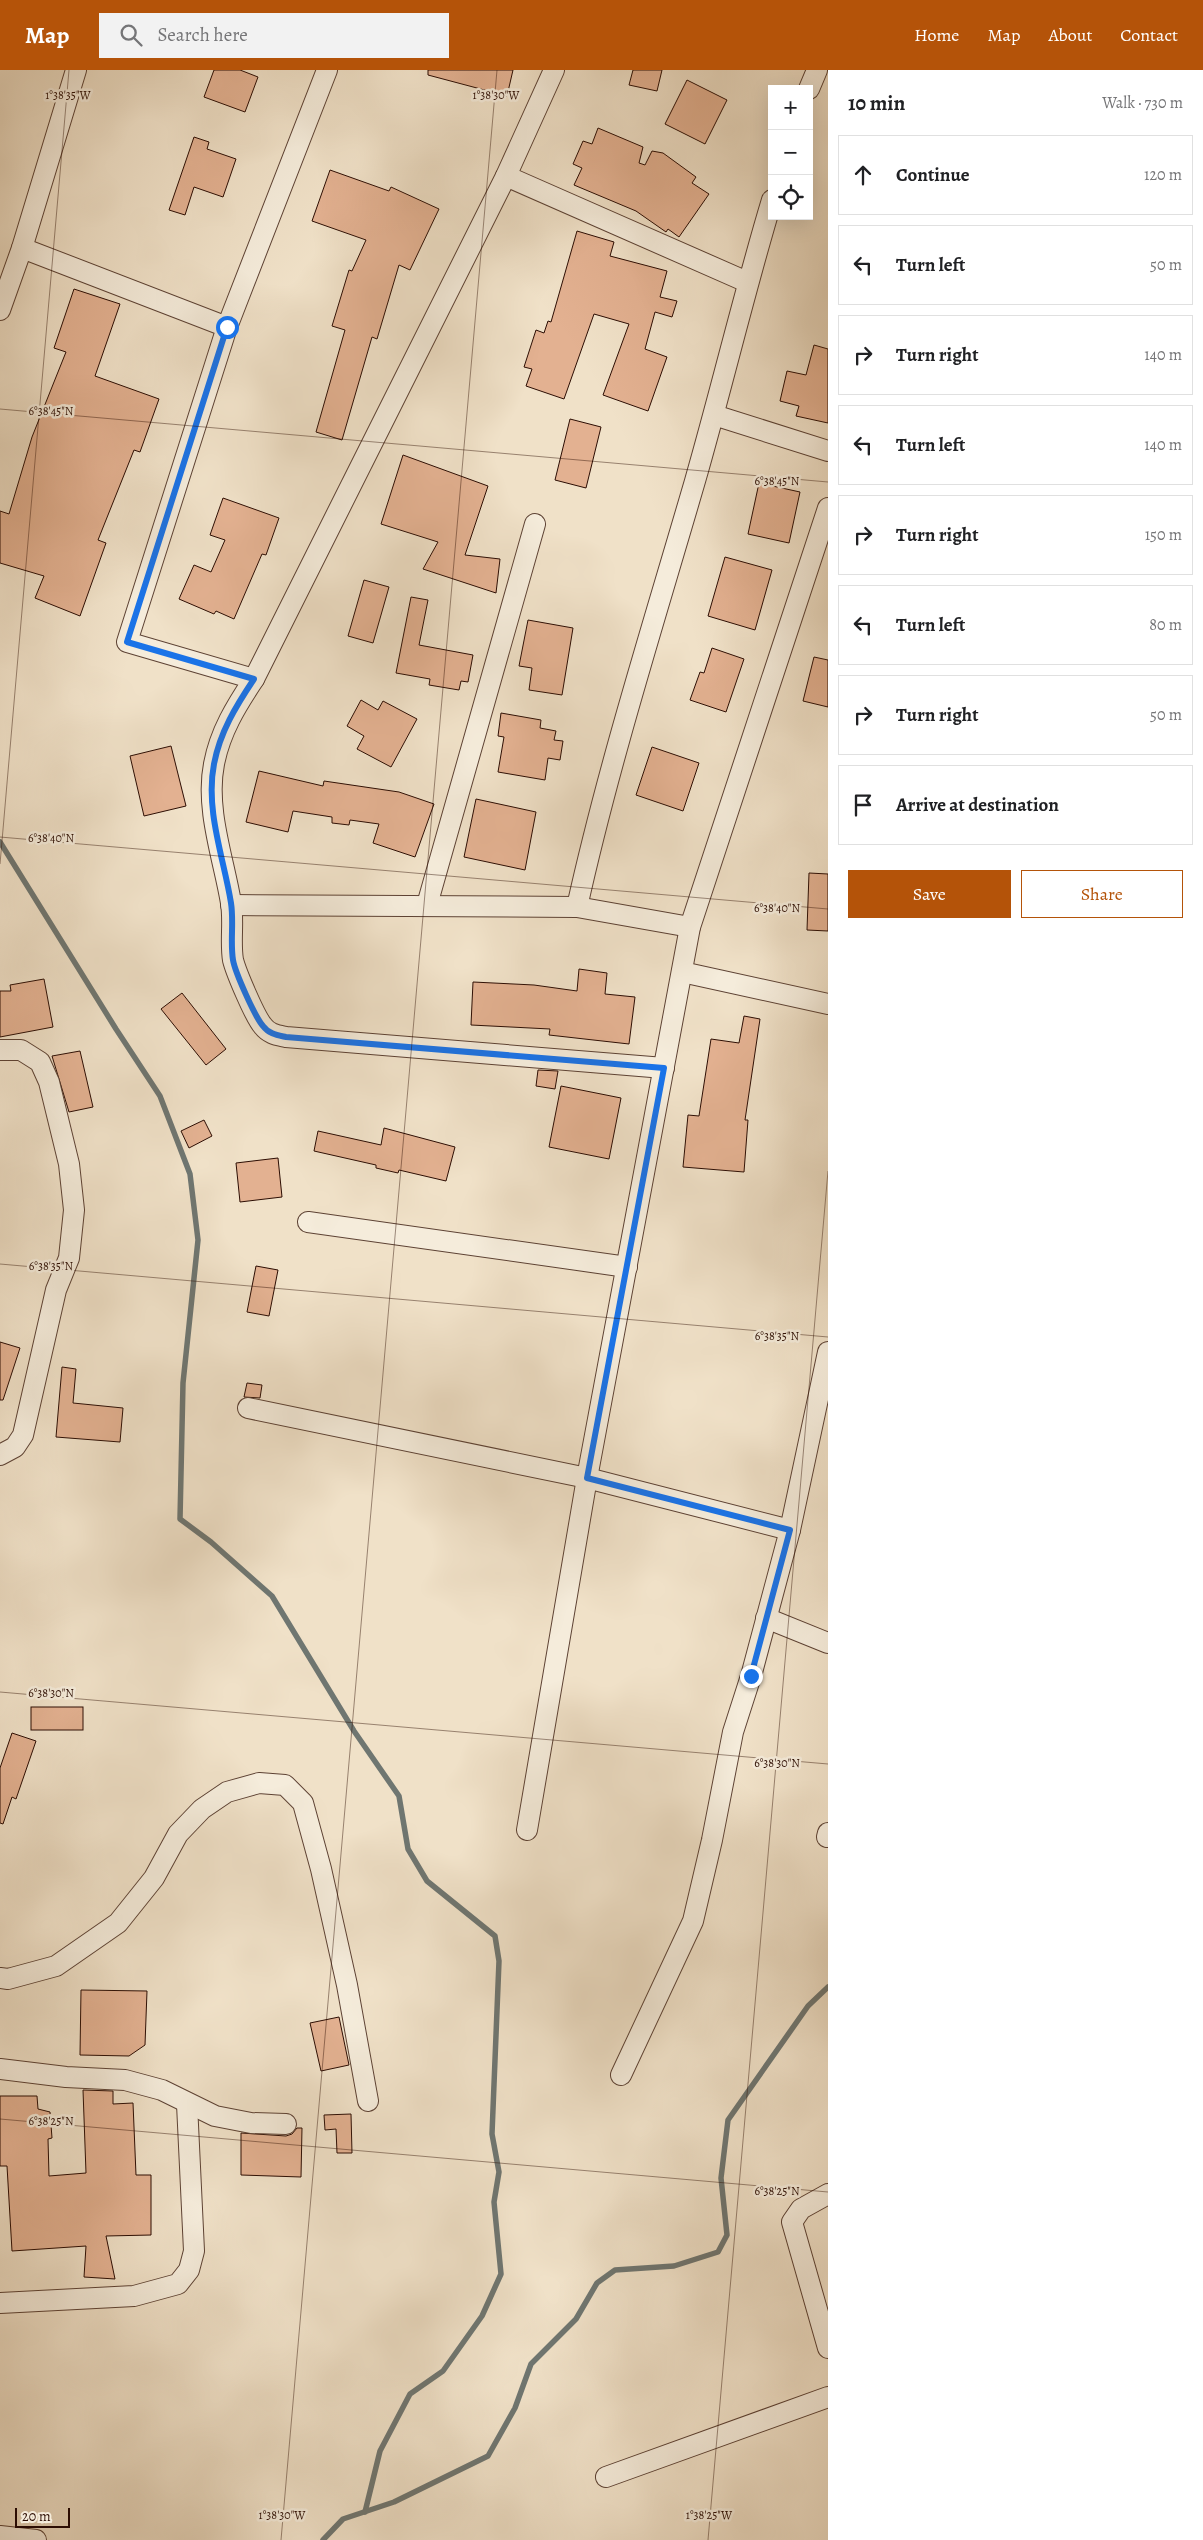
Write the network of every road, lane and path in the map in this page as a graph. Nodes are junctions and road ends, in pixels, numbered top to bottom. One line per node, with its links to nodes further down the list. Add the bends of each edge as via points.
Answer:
1 (76, 70): 8 (street)
2 (327, 70): 11 (street)
3 (554, 70): 6 (street)
4 (817, 70): 5 (street)
5 (811, 85)
6 (506, 176): 9 (street); 16 (street)
7 (768, 213): 9 (street)
8 (22, 248): 10 (street); 11 (street)
9 (747, 282): 12 (street)
10 (0, 310)
11 (227, 327): 16 (street, via 127,642)
12 (714, 415): 13 (street); 19 (street, via 595,827)
13 (828, 451)
14 (828, 508): 20 (street)
15 (535, 524): 18 (street)
16 (254, 679): 17 (street, via 228,719 214,765 213,796 218,844)
17 (231, 904): 18 (street); 24 (street, via 233,961 255,1013 272,1034)
18 (427, 905): 19 (street)
19 (576, 907): 20 (street)
20 (690, 928): 21 (street)
21 (682, 972): 22 (street); 24 (street)
22 (828, 1004)
23 (0, 1050): 30 (street, via 21,1050 40,1062 49,1082 69,1164 74,1210 69,1258 56,1290 23,1435 15,1447)
24 (664, 1068): 26 (street)
25 (308, 1222): 26 (street)
26 (627, 1267): 31 (street)
27 (828, 1352): 29 (street)
28 (248, 1408): 31 (street)
29 (820, 1428): 32 (street)
30 (0, 1455)
31 (587, 1478): 32 (street); 35 (street)
32 (790, 1530): 33 (street)
33 (766, 1618): 34 (street); 38 (street, via 733,1732 693,1921)
34 (828, 1643)
35 (527, 1830)
36 (0, 1978): 39 (street, via 8,1979 56,1966 118,1923 154,1878 178,1834 202,1809 227,1792 259,1783 285,1785 303,1803 321,1869)
37 (0, 2069): 40 (street, via 125,2080 162,2090)
38 (620, 2075)
39 (368, 2101)
40 (187, 2104): 41 (street, via 215,2116 251,2123); 43 (street, via 194,2251 189,2270 178,2284 134,2296)
41 (286, 2124)
42 (828, 2194): 44 (street, via 801,2209 792,2222)
43 (0, 2303)
44 (828, 2348)
45 (828, 2397): 46 (street)
46 (606, 2477)
47 (0, 2536): 48 (street)
48 (36, 2540)

